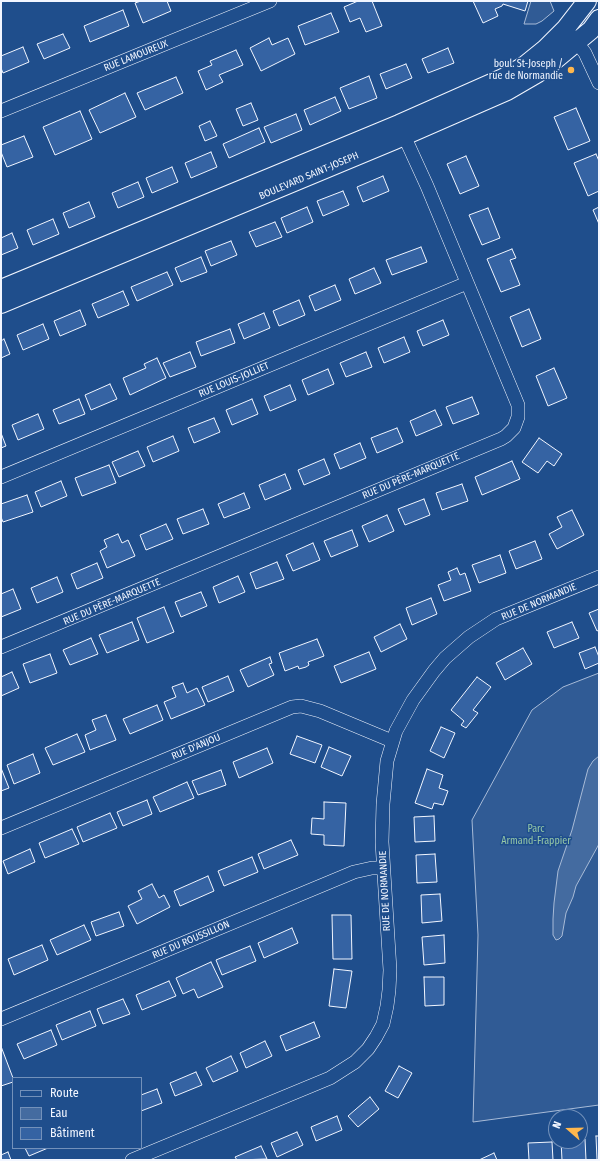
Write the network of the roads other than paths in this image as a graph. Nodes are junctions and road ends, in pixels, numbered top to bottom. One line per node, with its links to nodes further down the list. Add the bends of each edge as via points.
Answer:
1 (270, 1): 6 (street, RUE LAMOUREUX)
2 (587, 1): 4 (street, BOULEVARD SAINT-JOSEPH)
3 (599, 19): 4 (street, BOULEVARD SAINT-JOSEPH, via 591,30)
4 (572, 35): 5 (street); 7 (street, BOULEVARD SAINT-JOSEPH, via 538,73 507,91)
5 (599, 83)
6 (1, 111)
7 (402, 130): 8 (street, RUE DU PÈRE-MARQUETTE); 9 (street, BOULEVARD SAINT-JOSEPH); 10 (street, BOULEVARD SAINT-JOSEPH)
8 (467, 283): 11 (street, RUE LOUIS-JOLLIET); 13 (street, RUE DU PÈRE-MARQUETTE, via 518,405 517,422 506,436)
9 (1, 289)
10 (1, 304)
11 (1, 476)
12 (599, 576): 14 (street, RUE DE NORMANDIE, via 496,619 469,637 445,658 425,683 403,717)
13 (1, 647)
14 (392, 741): 15 (street, RUE D'ANJOU, via 320,711 301,706 292,707); 16 (street, RUE DE NORMANDIE, via 382,804)
15 (1, 828)
16 (383, 868): 17 (street, RUE DU ROUSSILLON, via 354,872); 18 (street, RUE DE NORMANDIE, via 389,990 383,1024 362,1055 330,1078)
17 (1, 1019)
18 (132, 1160)

